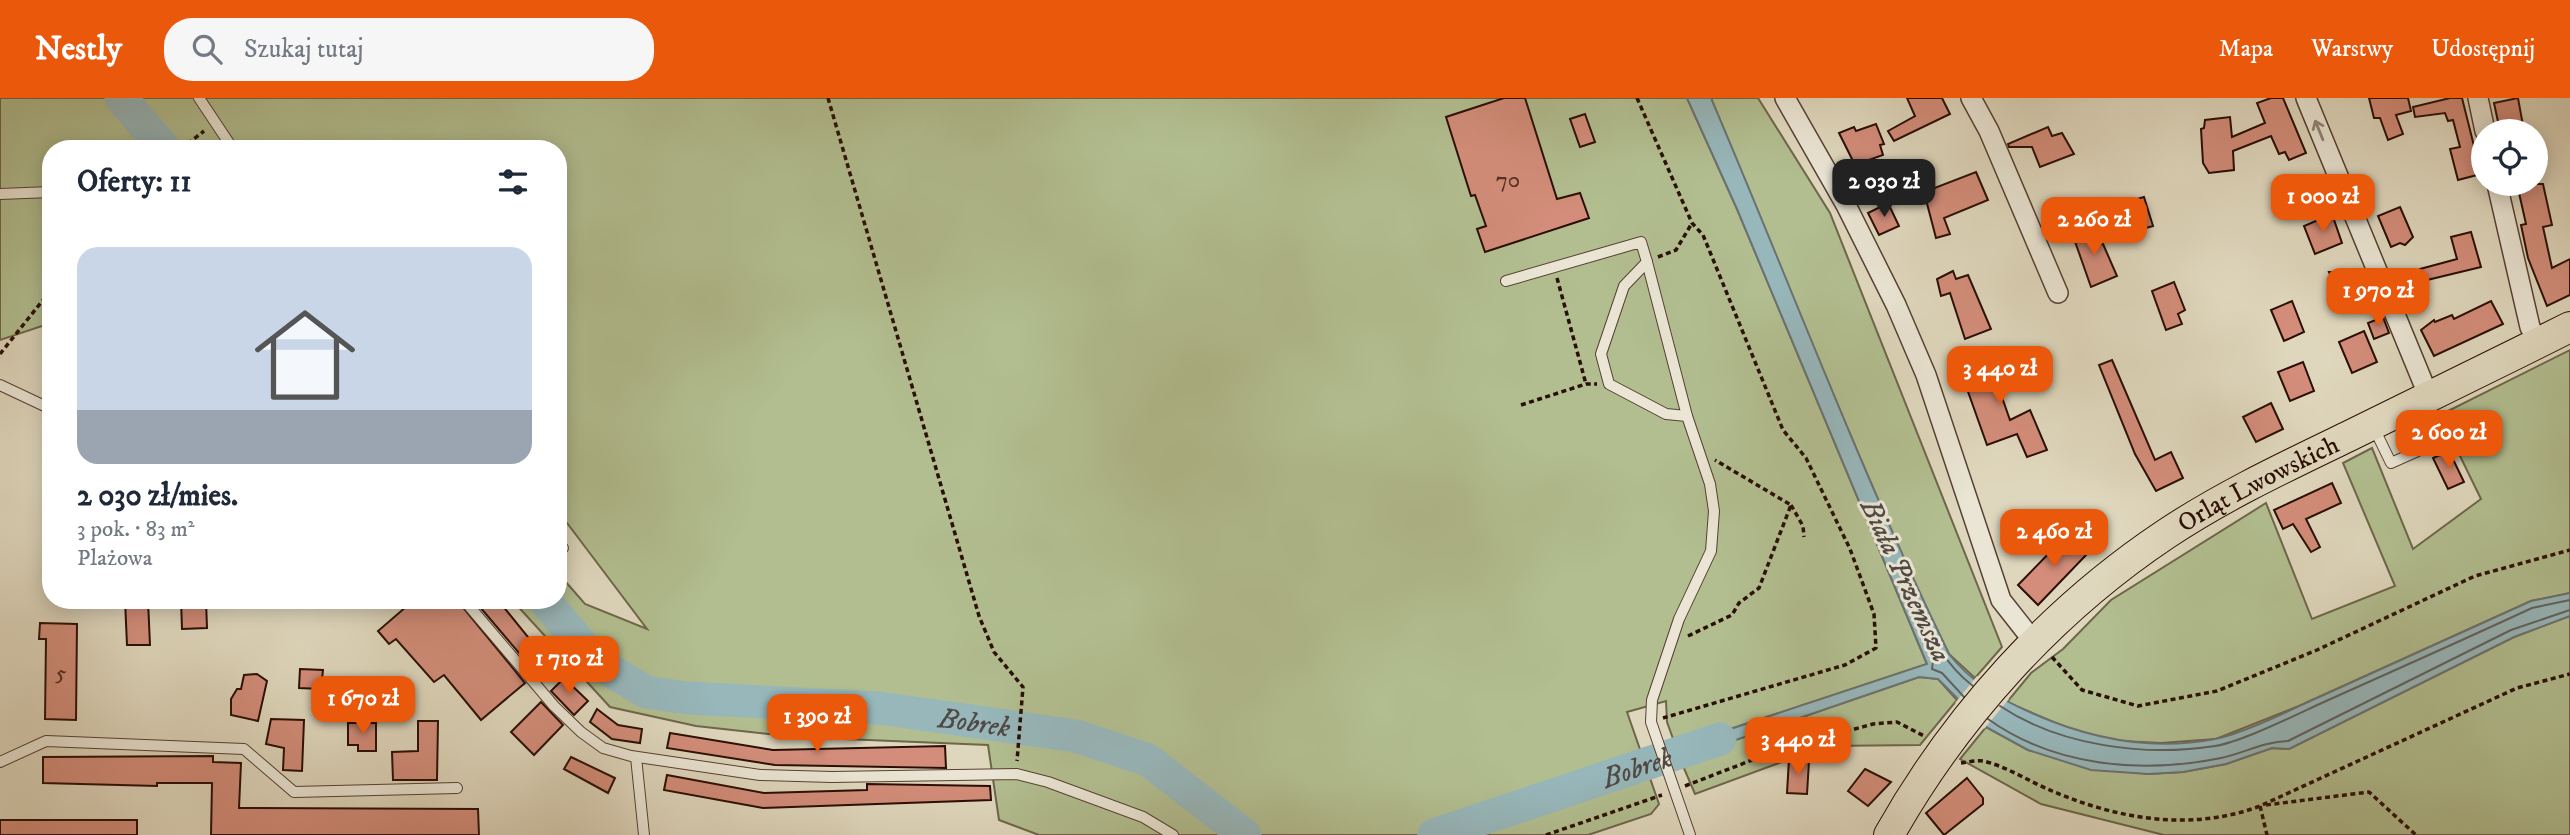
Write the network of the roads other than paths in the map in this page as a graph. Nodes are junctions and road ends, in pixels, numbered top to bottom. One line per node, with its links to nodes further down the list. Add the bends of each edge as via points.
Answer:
1 (200, 98): 7 (lane)
2 (1785, 98): 23 (street, via 1846,205 1926,375 2001,600)
3 (1971, 98): 13 (street)
4 (2306, 98): 17 (street, one-way to 4)
5 (2478, 98): 6 (street)
6 (2482, 119)
7 (227, 140)
8 (42, 192): 9 (lane)
9 (0, 194)
10 (2500, 196): 15 (street, via 2530,327)
11 (1647, 262): 12 (lane, via 1641,242); 19 (lane); 19 (lane, via 1624,286 1601,354 1609,384 1666,414)
12 (1506, 281)
13 (2058, 293)
14 (2570, 327): 15 (main road, Orląt Lwowskich)
15 (2538, 343): 17 (main road, Orląt Lwowskich)
16 (0, 385): 18 (lane)
17 (2429, 397): 20 (main road, Orląt Lwowskich)
18 (42, 404)
19 (1688, 416): 29 (lane, via 1710,484 1714,533 1711,551 1672,638 1652,700 1651,722)
20 (2372, 424): 21 (lane, via 2390,463); 23 (main road, Orląt Lwowskich, via 2264,477 2166,534 2121,566)
21 (2429, 446)
22 (472, 609): 24 (lane, via 581,732 603,748)
23 (2040, 646): 30 (main road, Orląt Lwowskich, via 1942,753)
24 (636, 757): 27 (lane); 28 (lane, via 760,775 1017,774 1143,817)
25 (0, 762): 26 (lane, via 46,741 244,749 294,792)
26 (457, 788)
27 (644, 835)
28 (1173, 835)
29 (1690, 835)
30 (1889, 835)

